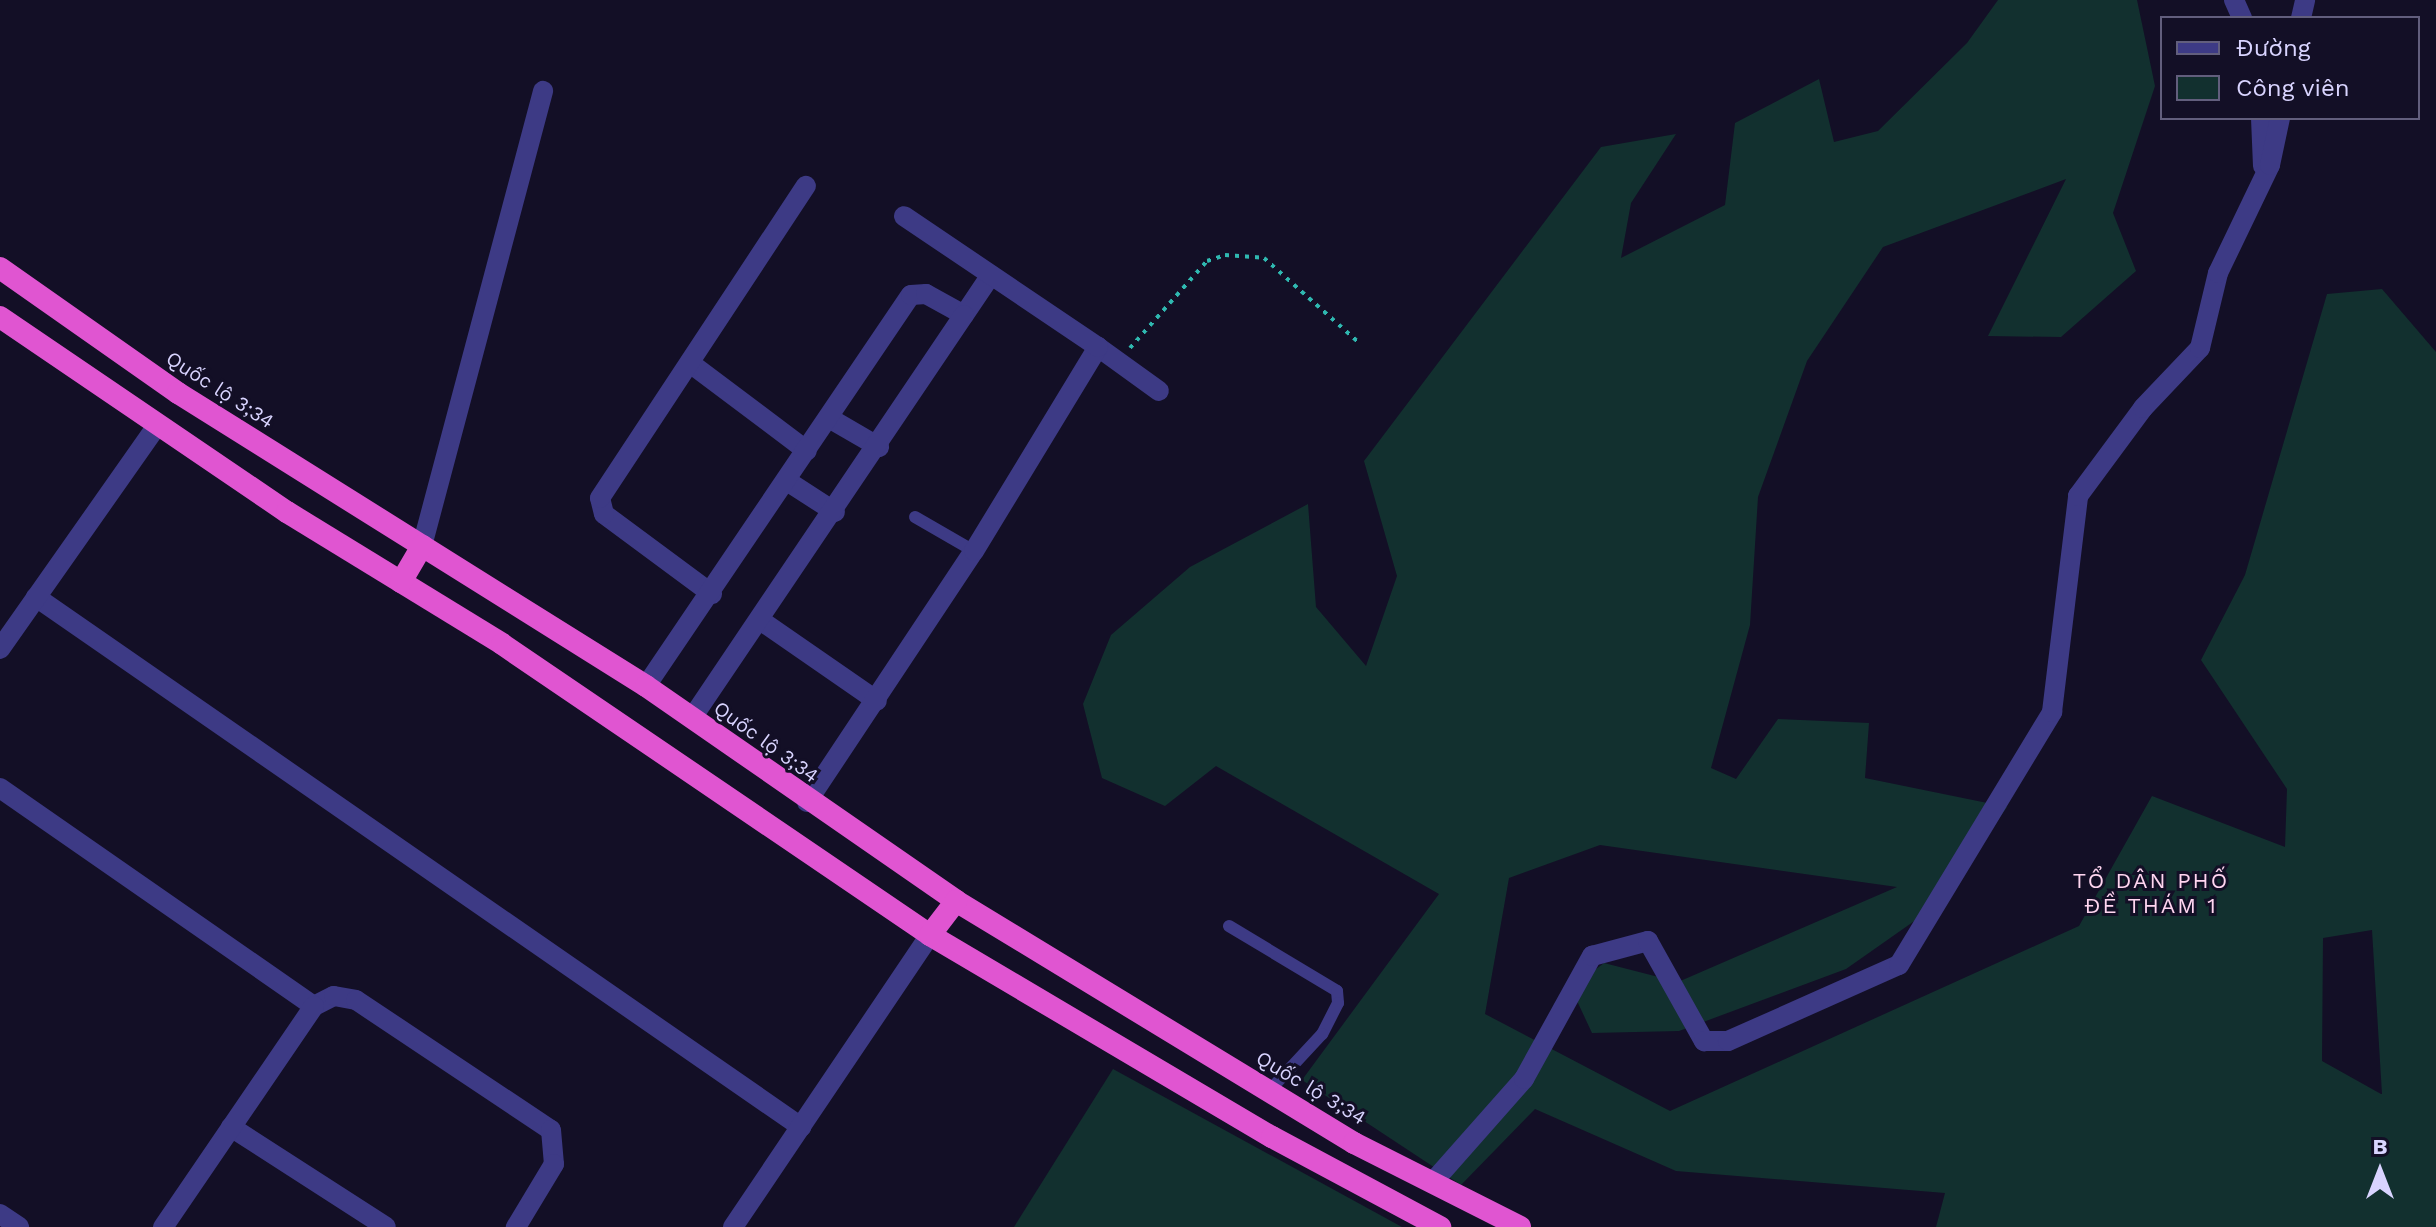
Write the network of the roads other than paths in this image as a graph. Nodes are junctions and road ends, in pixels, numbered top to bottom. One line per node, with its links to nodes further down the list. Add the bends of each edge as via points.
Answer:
1 (543, 91): 21 (street)
2 (2261, 120): 4 (street)
3 (2279, 120): 4 (street)
4 (2264, 176): 40 (street, via 2218,273 2200,348 2143,408 2078,496 2052,712 1899,965 1728,1041 1704,1041 1648,941 1592,956 1524,1079)
5 (806, 186): 12 (street)
6 (904, 216): 8 (street)
7 (3, 273): 21 (highway, Quốc lộ 3;34, via 178,393)
8 (991, 275): 9 (street); 11 (street)
9 (964, 315): 14 (street, via 926,294 911,295); 16 (street)
10 (0, 317): 15 (highway)
11 (1098, 347): 13 (street); 22 (street)
12 (690, 363): 17 (street); 24 (street, via 602,492 600,504 604,514)
13 (1159, 391)
14 (829, 418): 16 (street); 17 (street)
15 (158, 424): 23 (highway); 25 (street)
16 (879, 447): 19 (street)
17 (807, 451): 18 (street)
18 (787, 481): 19 (street); 24 (street)
19 (835, 512): 26 (street)
20 (915, 517): 22 (lane)
21 (422, 546): 23 (highway); 28 (highway, Quốc lộ 3;34)
22 (974, 551): 29 (street)
23 (401, 582): 35 (highway, via 502,644)
24 (712, 594): 28 (street)
25 (36, 597): 27 (street); 39 (street)
26 (760, 620): 29 (street); 30 (street)
27 (0, 649)
28 (646, 686): 30 (highway, Quốc lộ 3;34)
29 (877, 701): 32 (street)
30 (692, 718): 32 (highway, Quốc lộ 3;34)
31 (0, 788): 36 (street)
32 (807, 802): 33 (highway, Quốc lộ 3;34)
33 (956, 901): 35 (highway); 37 (highway, Quốc lộ 3;34)
34 (1229, 926): 37 (lane, via 1337,991 1338,1003 1322,1034)
35 (930, 935): 39 (street); 41 (highway, via 1272,1137)
36 (314, 1006): 38 (street); 46 (street, via 334,996 356,1000 551,1130 554,1164)
37 (1270, 1090): 40 (highway, Quốc lộ 3;34)
38 (231, 1127): 44 (street); 45 (street)
39 (801, 1127): 47 (street)
40 (1432, 1183): 50 (highway); 51 (highway, Quốc lộ 3;34)
41 (1411, 1211): 48 (highway); 49 (highway)
42 (0, 1214): 43 (street)
43 (19, 1227)
44 (163, 1227)
45 (386, 1227)
46 (516, 1227)
47 (733, 1227)
48 (1430, 1227)
49 (1440, 1227)
50 (1483, 1227)
51 (1520, 1227)

